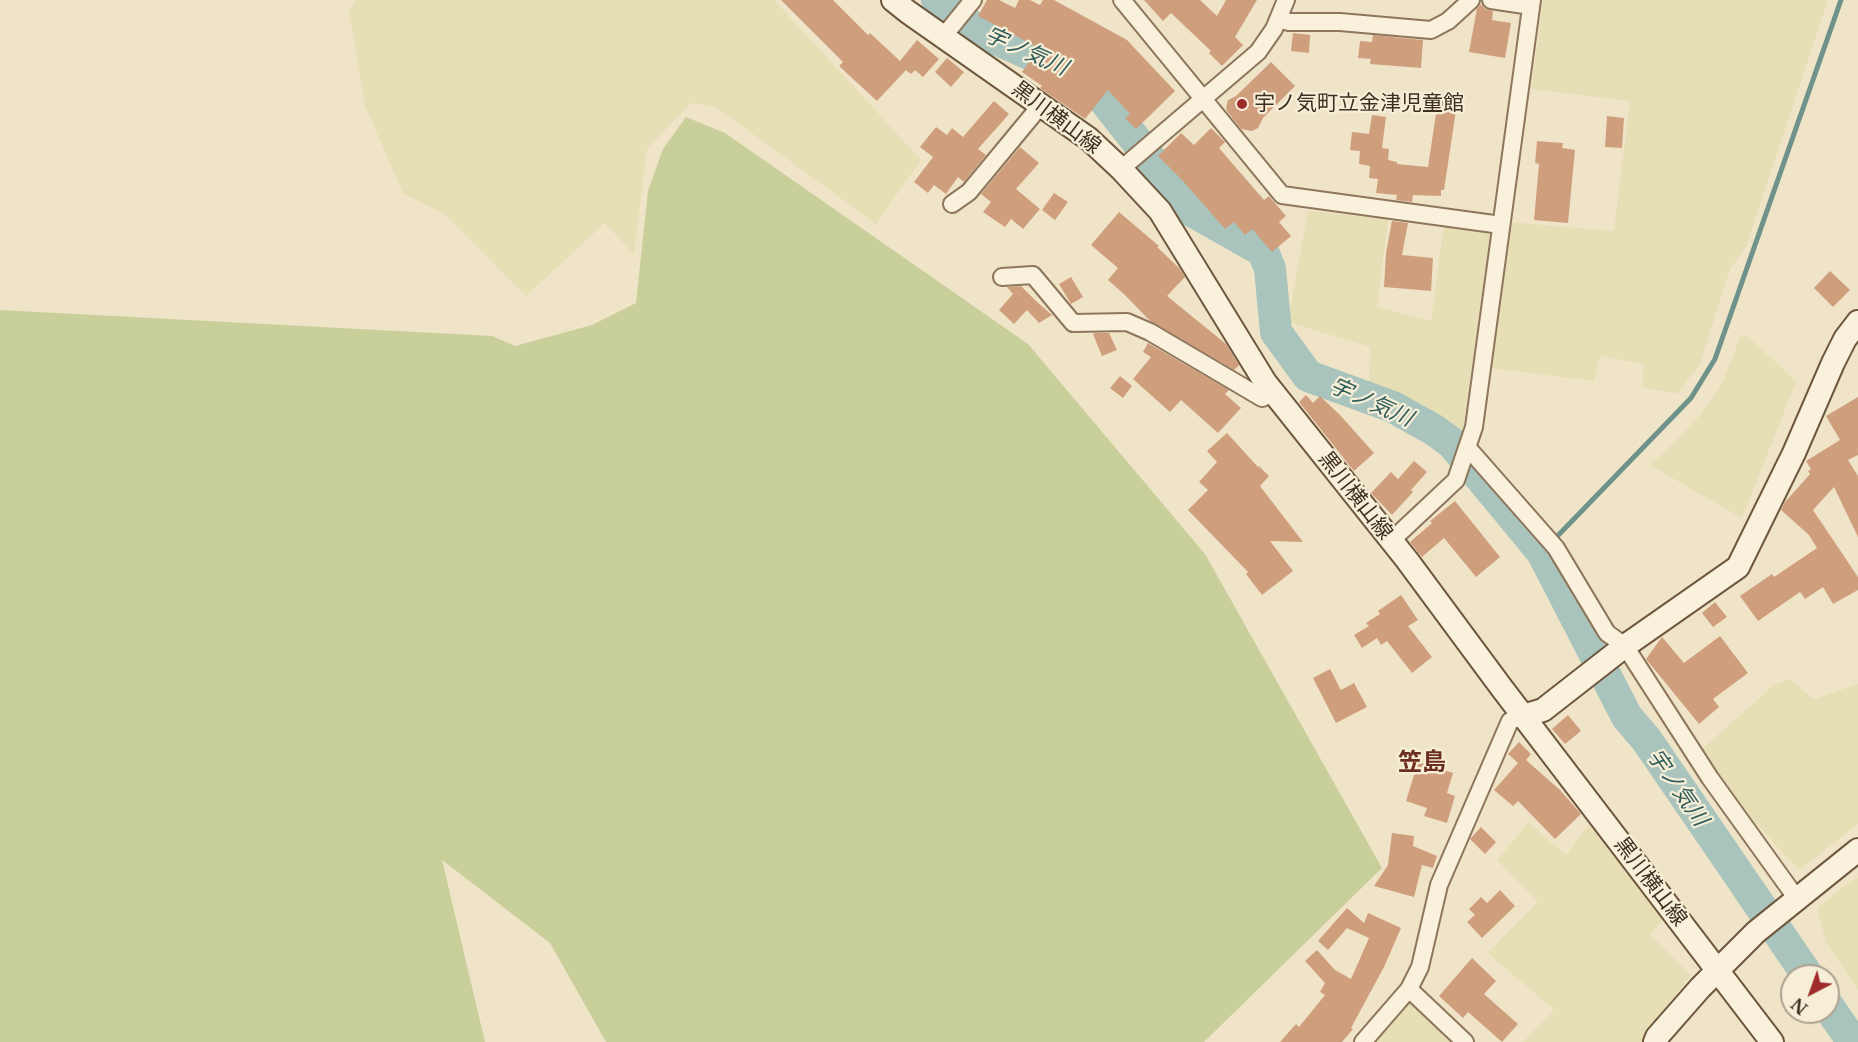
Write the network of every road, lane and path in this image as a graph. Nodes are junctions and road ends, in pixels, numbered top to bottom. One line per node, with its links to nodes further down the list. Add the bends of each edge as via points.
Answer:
1 (893, 0): 8 (main road, 黒川横山線)
2 (1122, 0): 9 (street)
3 (1471, 0): 7 (street, via 1431,30 1289,22)
4 (1491, 0): 5 (street)
5 (1532, 3): 13 (street)
6 (969, 5): 8 (street)
7 (1281, 6): 9 (street, via 1274,29 1258,52)
8 (947, 33): 10 (main road, 黒川横山線)
9 (1203, 100): 11 (street); 13 (street, via 1282,195)
10 (1041, 105): 11 (main road, 黒川横山線); 12 (street, via 969,192)
11 (1128, 164): 16 (main road, 黒川横山線)
12 (952, 204)
13 (1501, 225): 17 (street, via 1474,427)
14 (1002, 277): 16 (street, via 1033,275 1073,323 1127,322 1262,398)
15 (1858, 322): 19 (main road, via 1833,363 1738,567)
16 (1274, 393): 18 (main road, 黒川横山線)
17 (1467, 450): 18 (street, via 1456,480); 19 (street, via 1552,544)
18 (1391, 541): 20 (main road, 黒川横山線)
19 (1617, 652): 20 (main road, via 1543,710); 22 (street)
20 (1523, 716): 23 (main road, 黒川横山線); 24 (street, via 1510,721 1439,885 1420,967)
21 (1858, 850): 22 (main road)
22 (1797, 899): 23 (main road)
23 (1718, 970): 27 (main road); 28 (main road, 黒川横山線)
24 (1409, 989): 25 (street); 26 (street)
25 (1363, 1042)
26 (1466, 1042)
27 (1655, 1042)
28 (1772, 1042)

